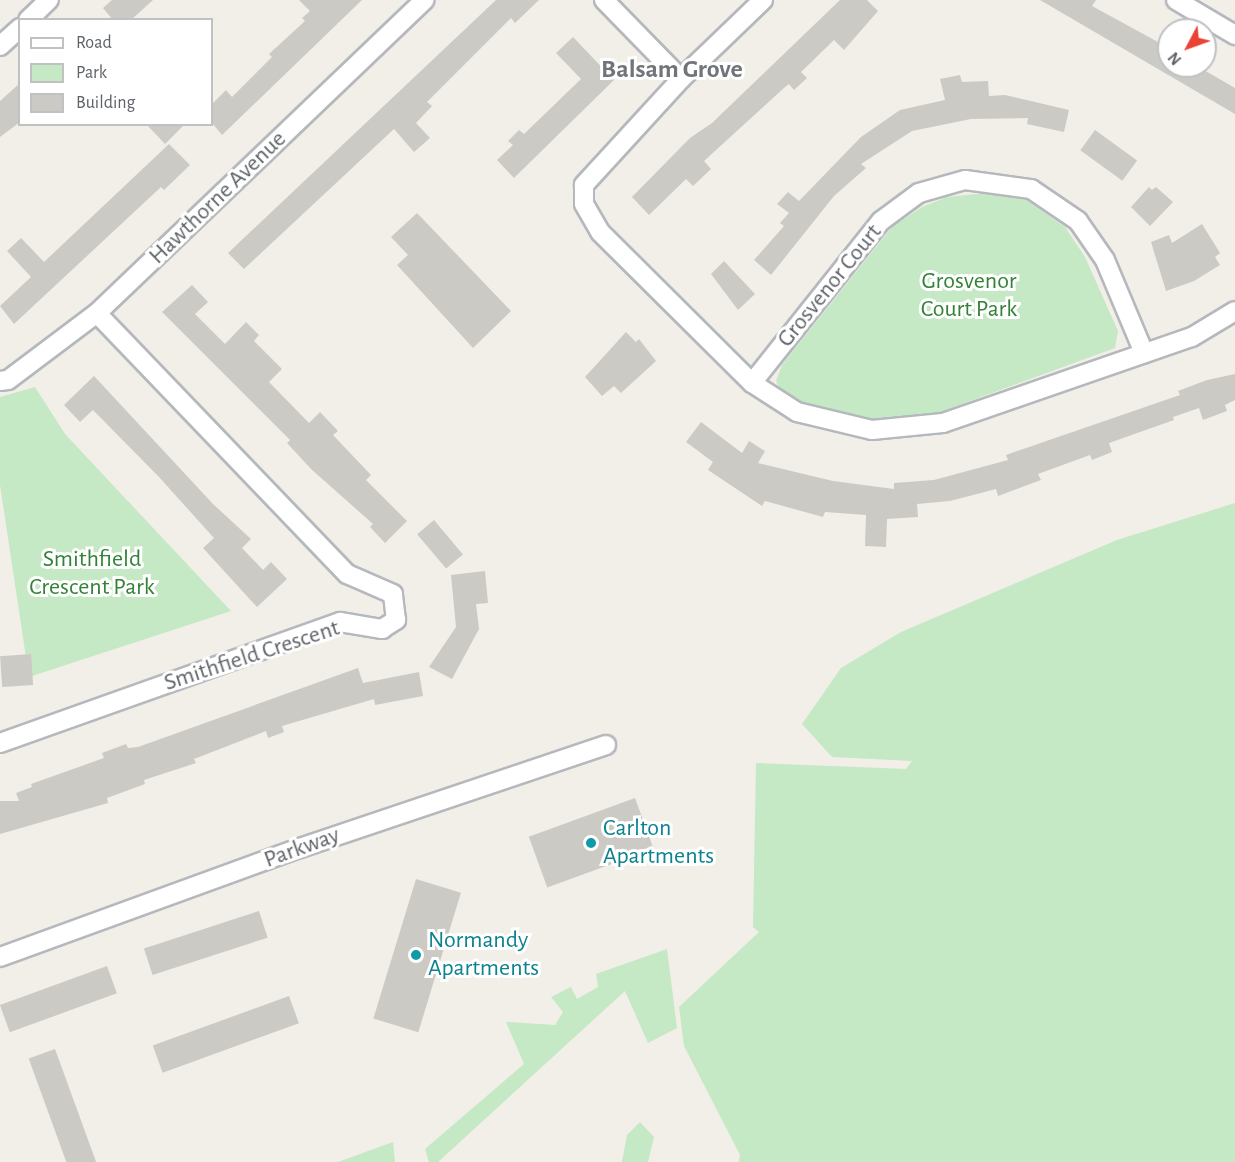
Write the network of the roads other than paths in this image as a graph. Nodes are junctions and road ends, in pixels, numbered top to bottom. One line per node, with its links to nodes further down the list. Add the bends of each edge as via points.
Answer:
1 (49, 0): 6 (street)
2 (425, 0): 12 (street, Hawthorne Avenue)
3 (604, 0): 10 (street)
4 (763, 0): 10 (street)
5 (1176, 0): 8 (street)
6 (30, 18)
7 (18, 30): 9 (street)
8 (1235, 35)
9 (0, 46)
10 (681, 79): 15 (street, via 584,186 584,204 600,232)
11 (1235, 311): 13 (street, via 1192,337)
12 (97, 313): 14 (street, Hawthorne Avenue, via 8,380); 16 (street, Smithfield Crescent, via 347,574 393,594 396,621 382,629 340,622)
13 (1144, 352): 15 (street, via 943,423 872,430 797,412); 15 (street, Grosvenor Court, via 1105,260 1078,221 1031,189 965,180 919,193 880,221)
14 (0, 381)
15 (752, 383)
16 (0, 743)
17 (606, 745): 18 (street, Parkway, via 300,848)
18 (0, 957)

